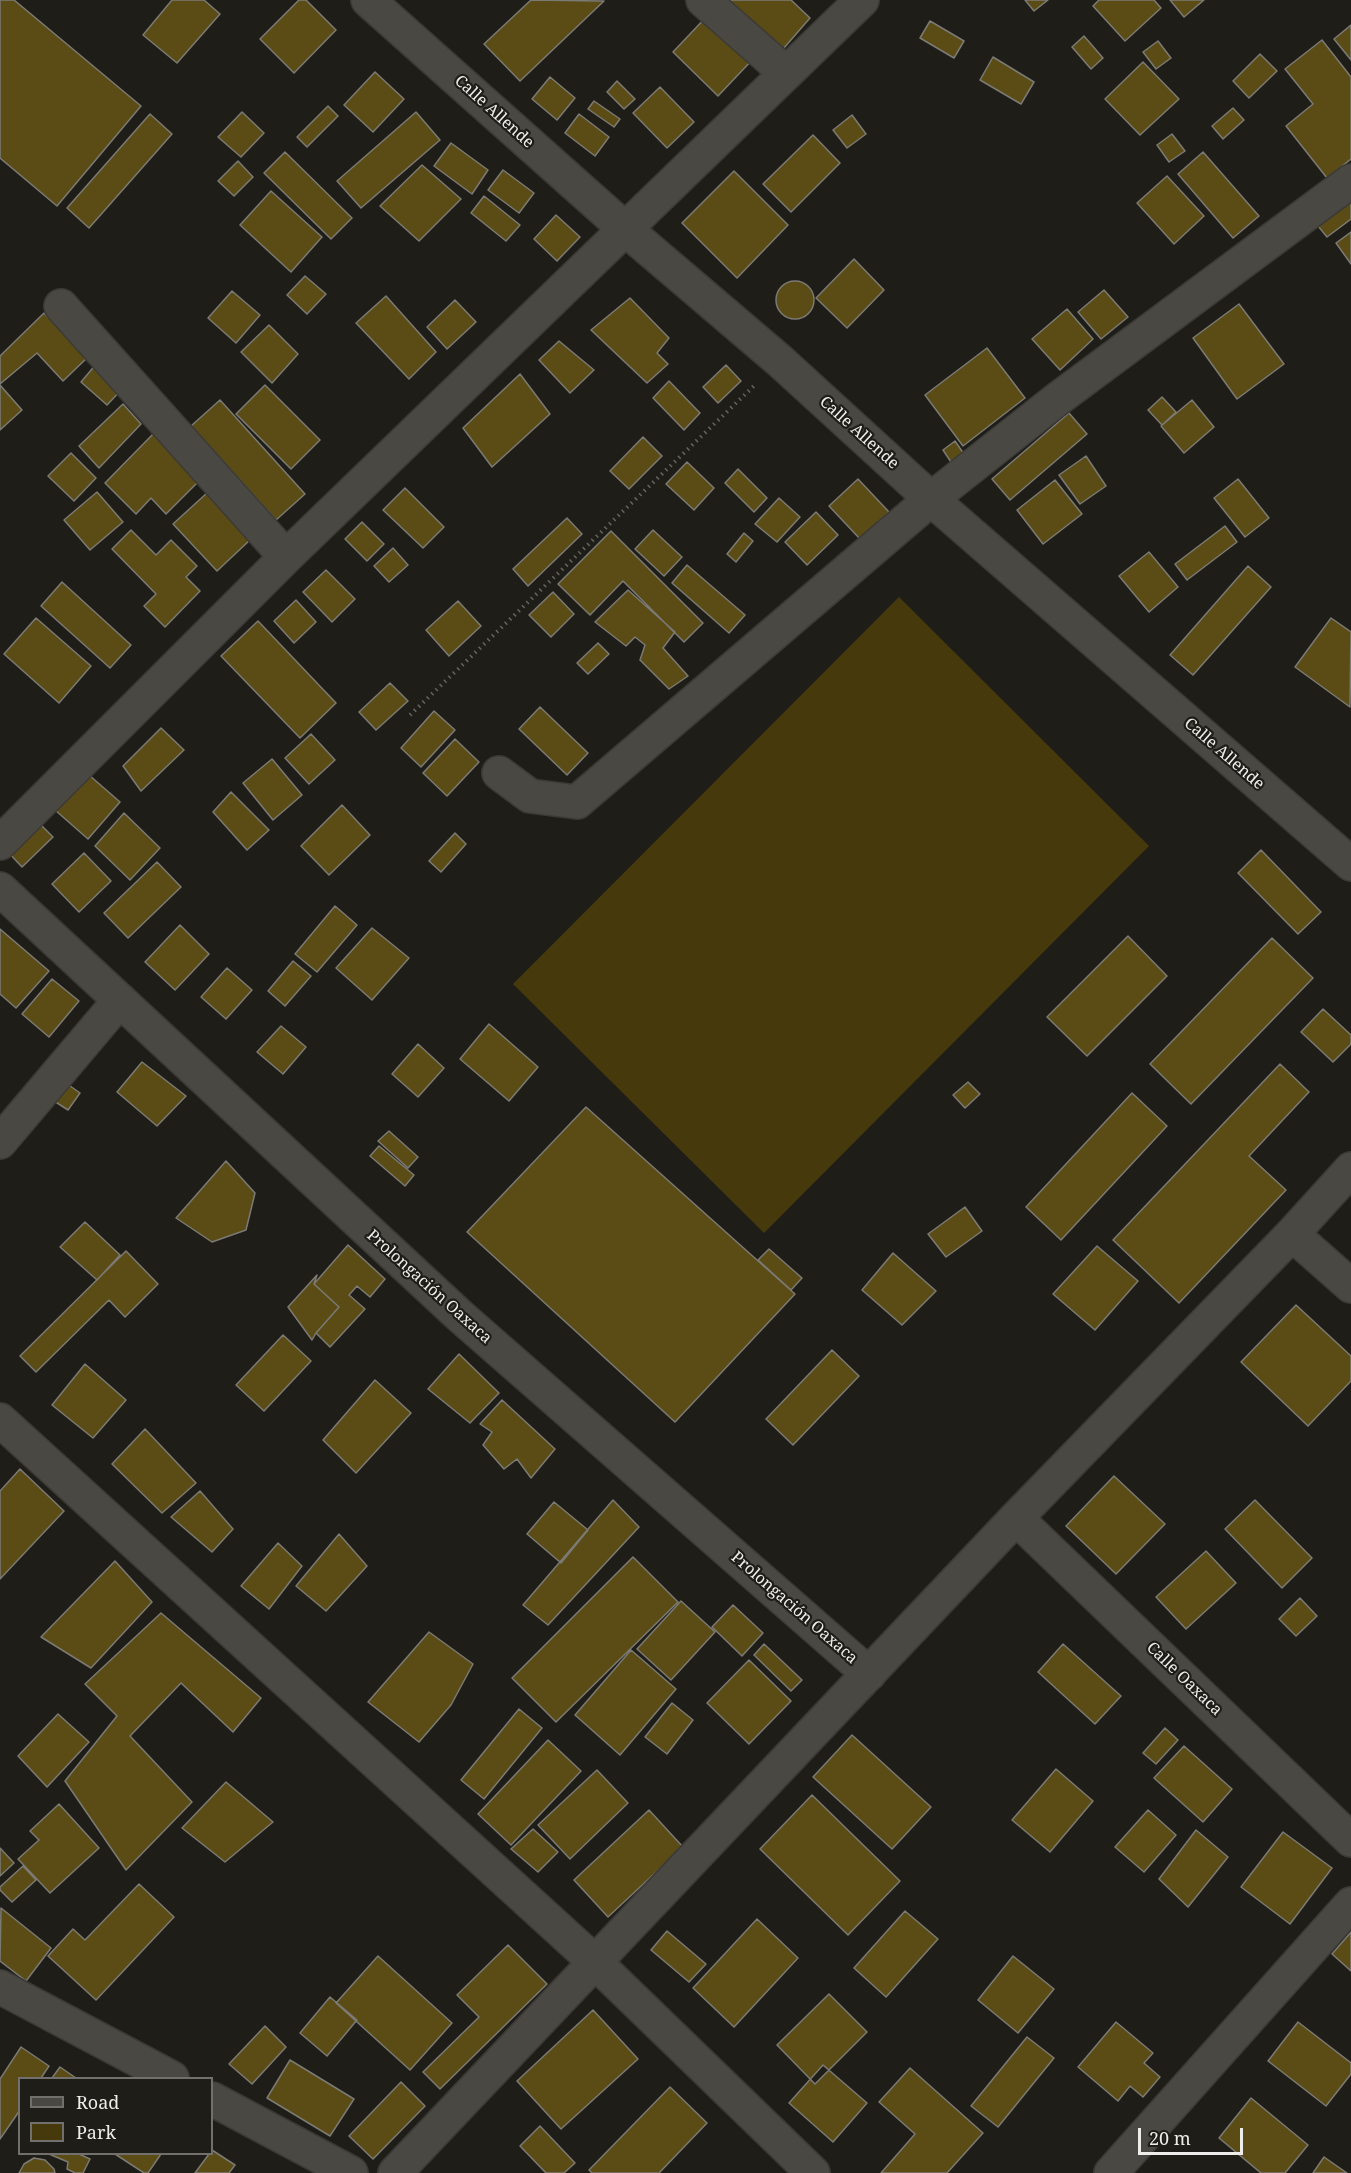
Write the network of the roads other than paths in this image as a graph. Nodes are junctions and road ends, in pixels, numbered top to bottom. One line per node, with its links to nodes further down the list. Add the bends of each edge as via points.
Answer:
1 (368, 0): 6 (street, Calle Allende)
2 (703, 0): 4 (street)
3 (862, 0): 4 (street)
4 (785, 72): 6 (street)
5 (1351, 181): 8 (street, via 1055,401)
6 (624, 228): 8 (street, Calle Allende, via 780,361); 9 (street)
7 (61, 306): 9 (street)
8 (931, 499): 10 (street, via 577,802 530,796); 12 (street, Calle Allende)
9 (285, 557): 11 (street)
10 (499, 773)
11 (0, 843)
12 (1351, 864)
13 (0, 889): 14 (street, Prolongación Oaxaca)
14 (120, 1000): 15 (street); 21 (street, Prolongación Oaxaca, via 460,1316)
15 (0, 1142)
16 (1351, 1169): 17 (street)
17 (1292, 1234): 18 (street); 20 (street)
18 (1351, 1287)
19 (0, 1420): 24 (street)
20 (1016, 1518): 21 (street); 22 (street, Calle Oaxaca)
21 (868, 1674): 24 (street)
22 (1351, 1840)
23 (1351, 1904): 31 (street)
24 (595, 1962): 29 (street); 30 (street)
25 (0, 1987): 26 (street)
26 (168, 2077)
27 (213, 2100): 28 (street)
28 (351, 2173)
29 (395, 2173)
30 (813, 2173)
31 (1111, 2173)

